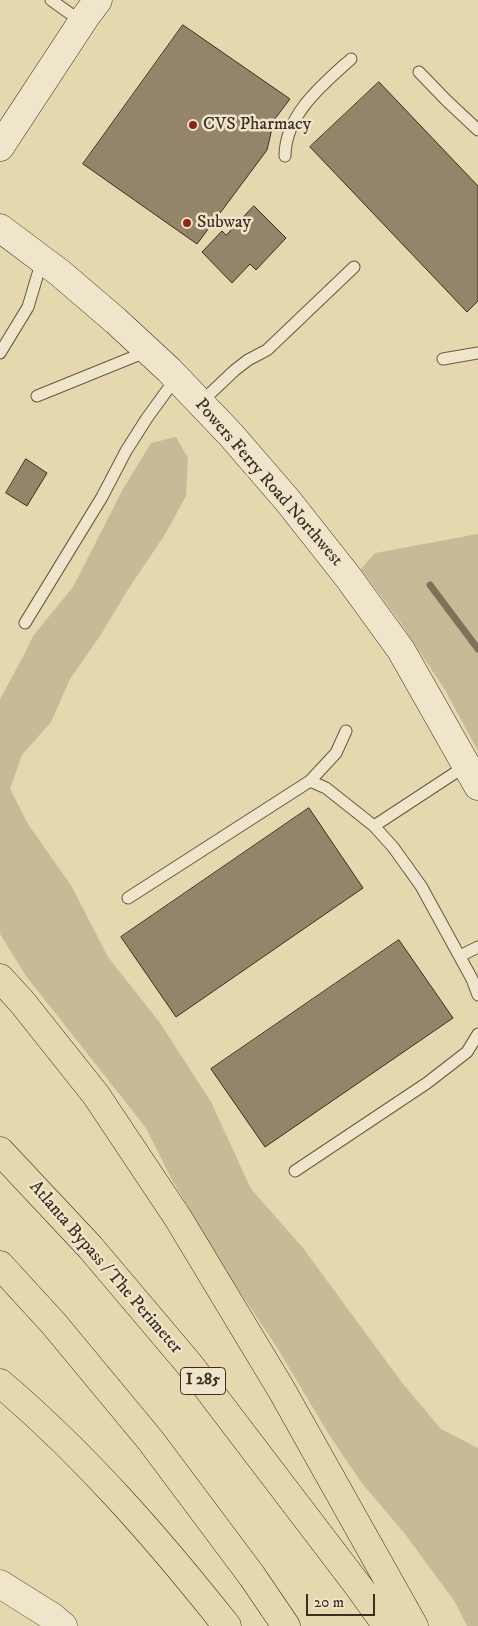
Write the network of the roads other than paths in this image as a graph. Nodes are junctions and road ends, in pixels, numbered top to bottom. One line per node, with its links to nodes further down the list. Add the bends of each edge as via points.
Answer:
1 (51, 0): 3 (lane)
2 (98, 0): 3 (main road)
3 (82, 22): 7 (main road)
4 (351, 59): 8 (lane, via 309,99 290,130 285,142)
5 (419, 72): 6 (lane)
6 (478, 130)
7 (0, 147)
8 (285, 156)
9 (0, 228): 10 (main road, Powers Ferry Road Northwest)
10 (42, 260): 12 (main road, Powers Ferry Road Northwest); 13 (lane, via 28,307)
11 (354, 266): 18 (lane, via 267,350 248,360)
12 (148, 351): 16 (main road, Powers Ferry Road Northwest); 17 (lane)
13 (0, 352)
14 (478, 353): 15 (lane)
15 (443, 359)
16 (176, 378): 18 (main road, Powers Ferry Road Northwest); 19 (lane, via 126,451 102,497)
17 (37, 396)
18 (200, 403): 21 (main road, Powers Ferry Road Northwest, via 288,501 402,650)
19 (24, 623)
20 (346, 731): 22 (lane, via 336,753)
21 (473, 775): 23 (lane)
22 (310, 781): 23 (lane, via 326,788); 24 (lane)
23 (374, 826): 26 (lane, via 421,886)
24 (128, 898)
25 (478, 947): 26 (lane)
26 (460, 956): 28 (lane)
27 (0, 978): 39 (highway, via 96,1095 178,1218 281,1389)
28 (478, 995)
29 (478, 1034): 31 (lane, via 467,1052 427,1084)
30 (0, 1151): 38 (highway, Atlanta Bypass / The Perimeter / I 285, via 90,1247 189,1364)
31 (295, 1170)
32 (0, 1265): 37 (highway, via 54,1324 151,1441)
33 (0, 1383): 36 (highway, via 77,1454 135,1515)
34 (0, 1584): 35 (main road)
35 (64, 1626)
36 (227, 1626)
37 (286, 1626)
38 (387, 1626)
39 (414, 1626)

